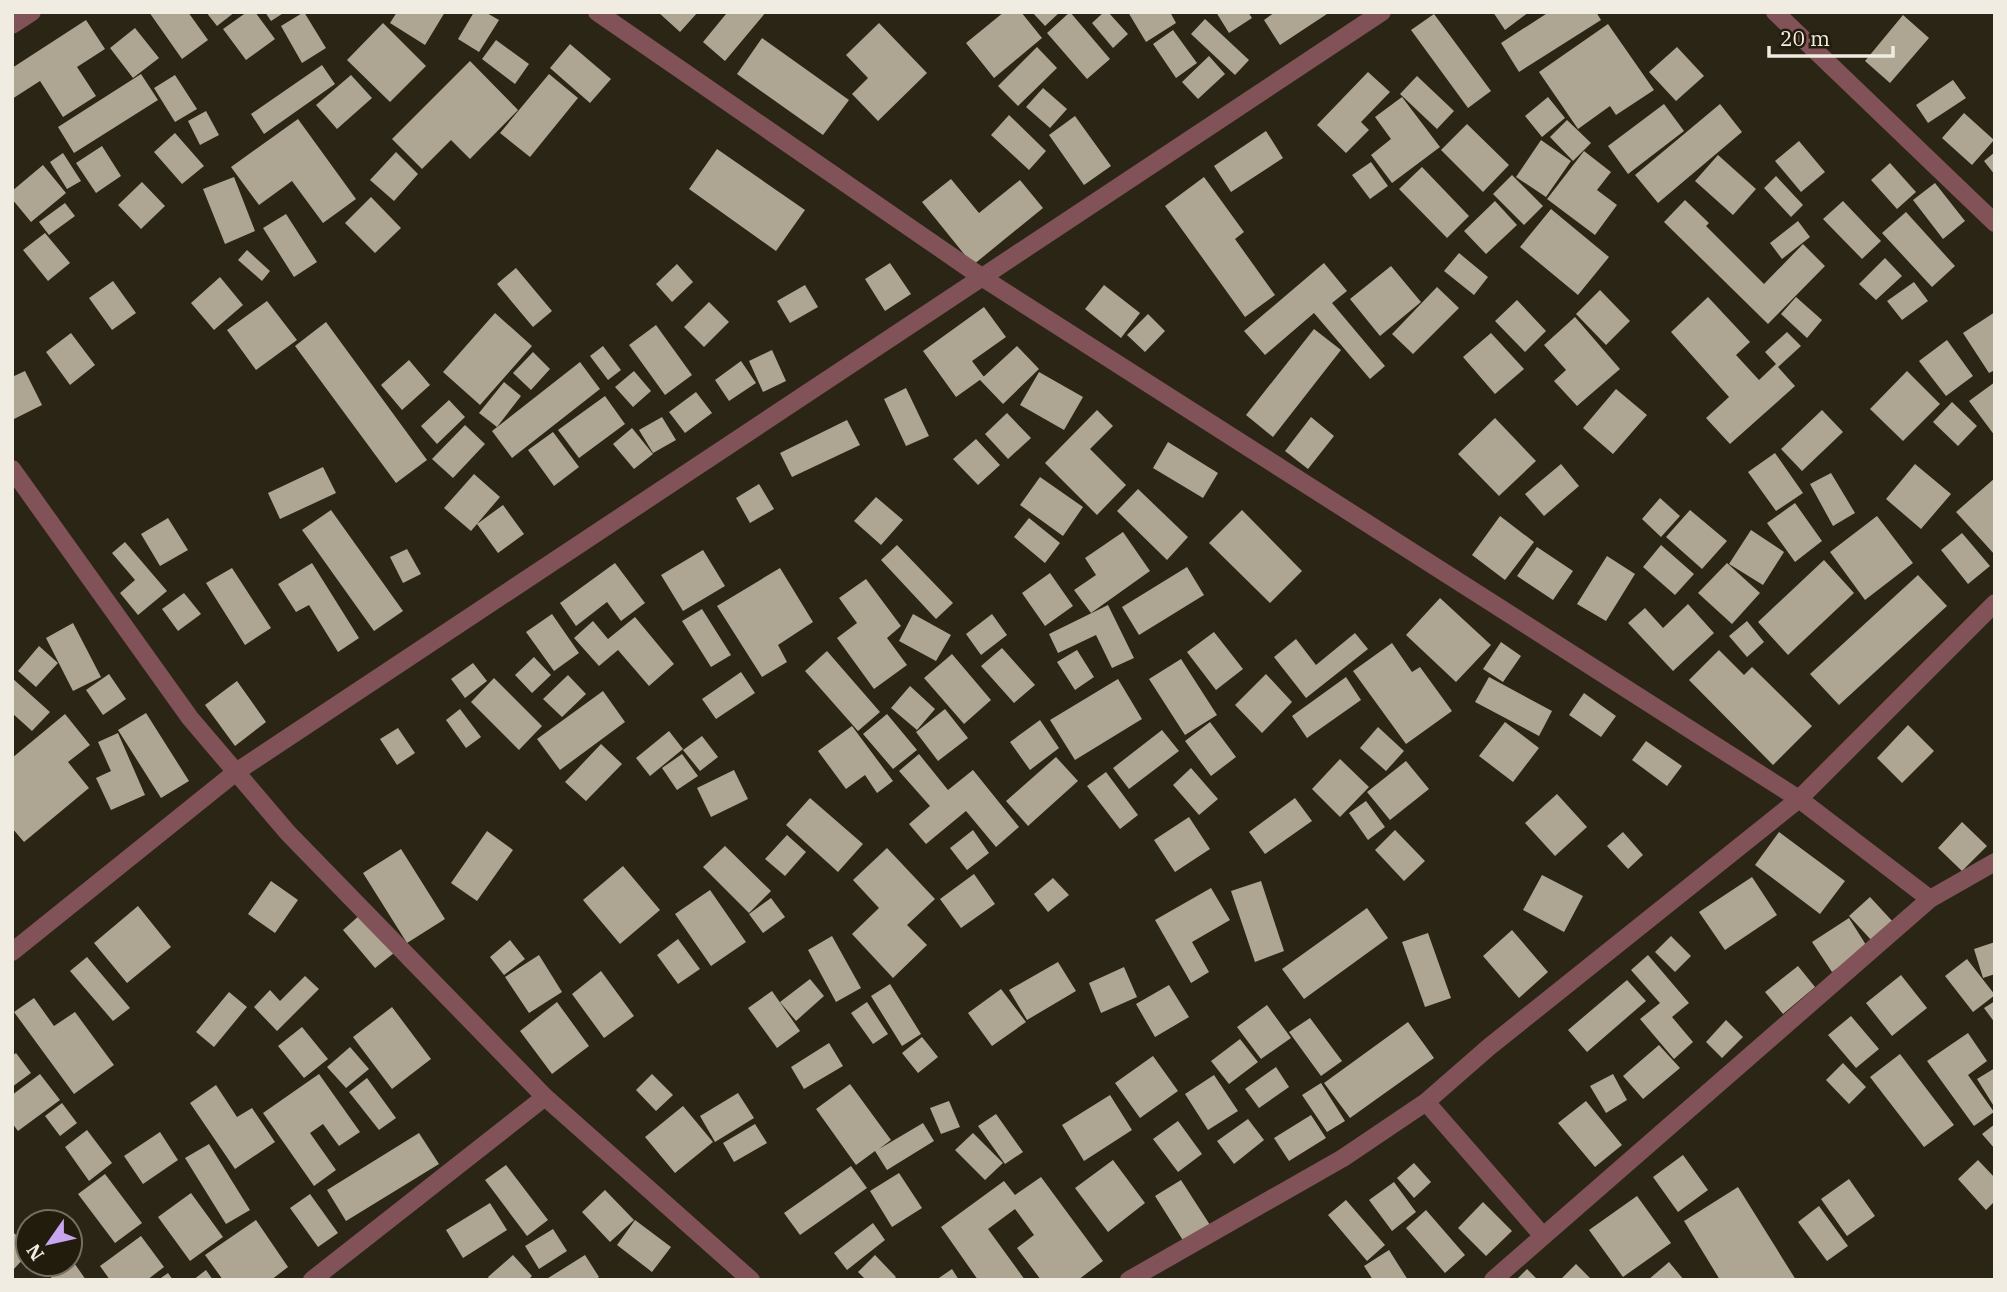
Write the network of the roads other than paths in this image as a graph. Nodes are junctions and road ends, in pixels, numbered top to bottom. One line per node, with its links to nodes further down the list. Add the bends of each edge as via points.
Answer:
1 (32, 12): 5 (street)
2 (597, 12): 7 (street)
3 (1382, 12): 7 (street)
4 (1774, 12): 6 (street)
5 (12, 25)
6 (1995, 223)
7 (983, 278): 10 (street); 11 (street)
8 (12, 470): 10 (street, via 190,718)
9 (1995, 603): 11 (street)
10 (236, 772): 14 (street); 15 (street, via 288,833)
11 (1799, 799): 13 (street); 16 (street)
12 (1995, 862): 13 (street)
13 (1930, 899): 17 (street)
14 (12, 952)
15 (545, 1097): 18 (street); 19 (street)
16 (1426, 1102): 17 (street); 20 (street, via 1343,1158)
17 (1544, 1236): 21 (street)
18 (312, 1280)
19 (751, 1280)
20 (1129, 1280)
21 (1493, 1280)

